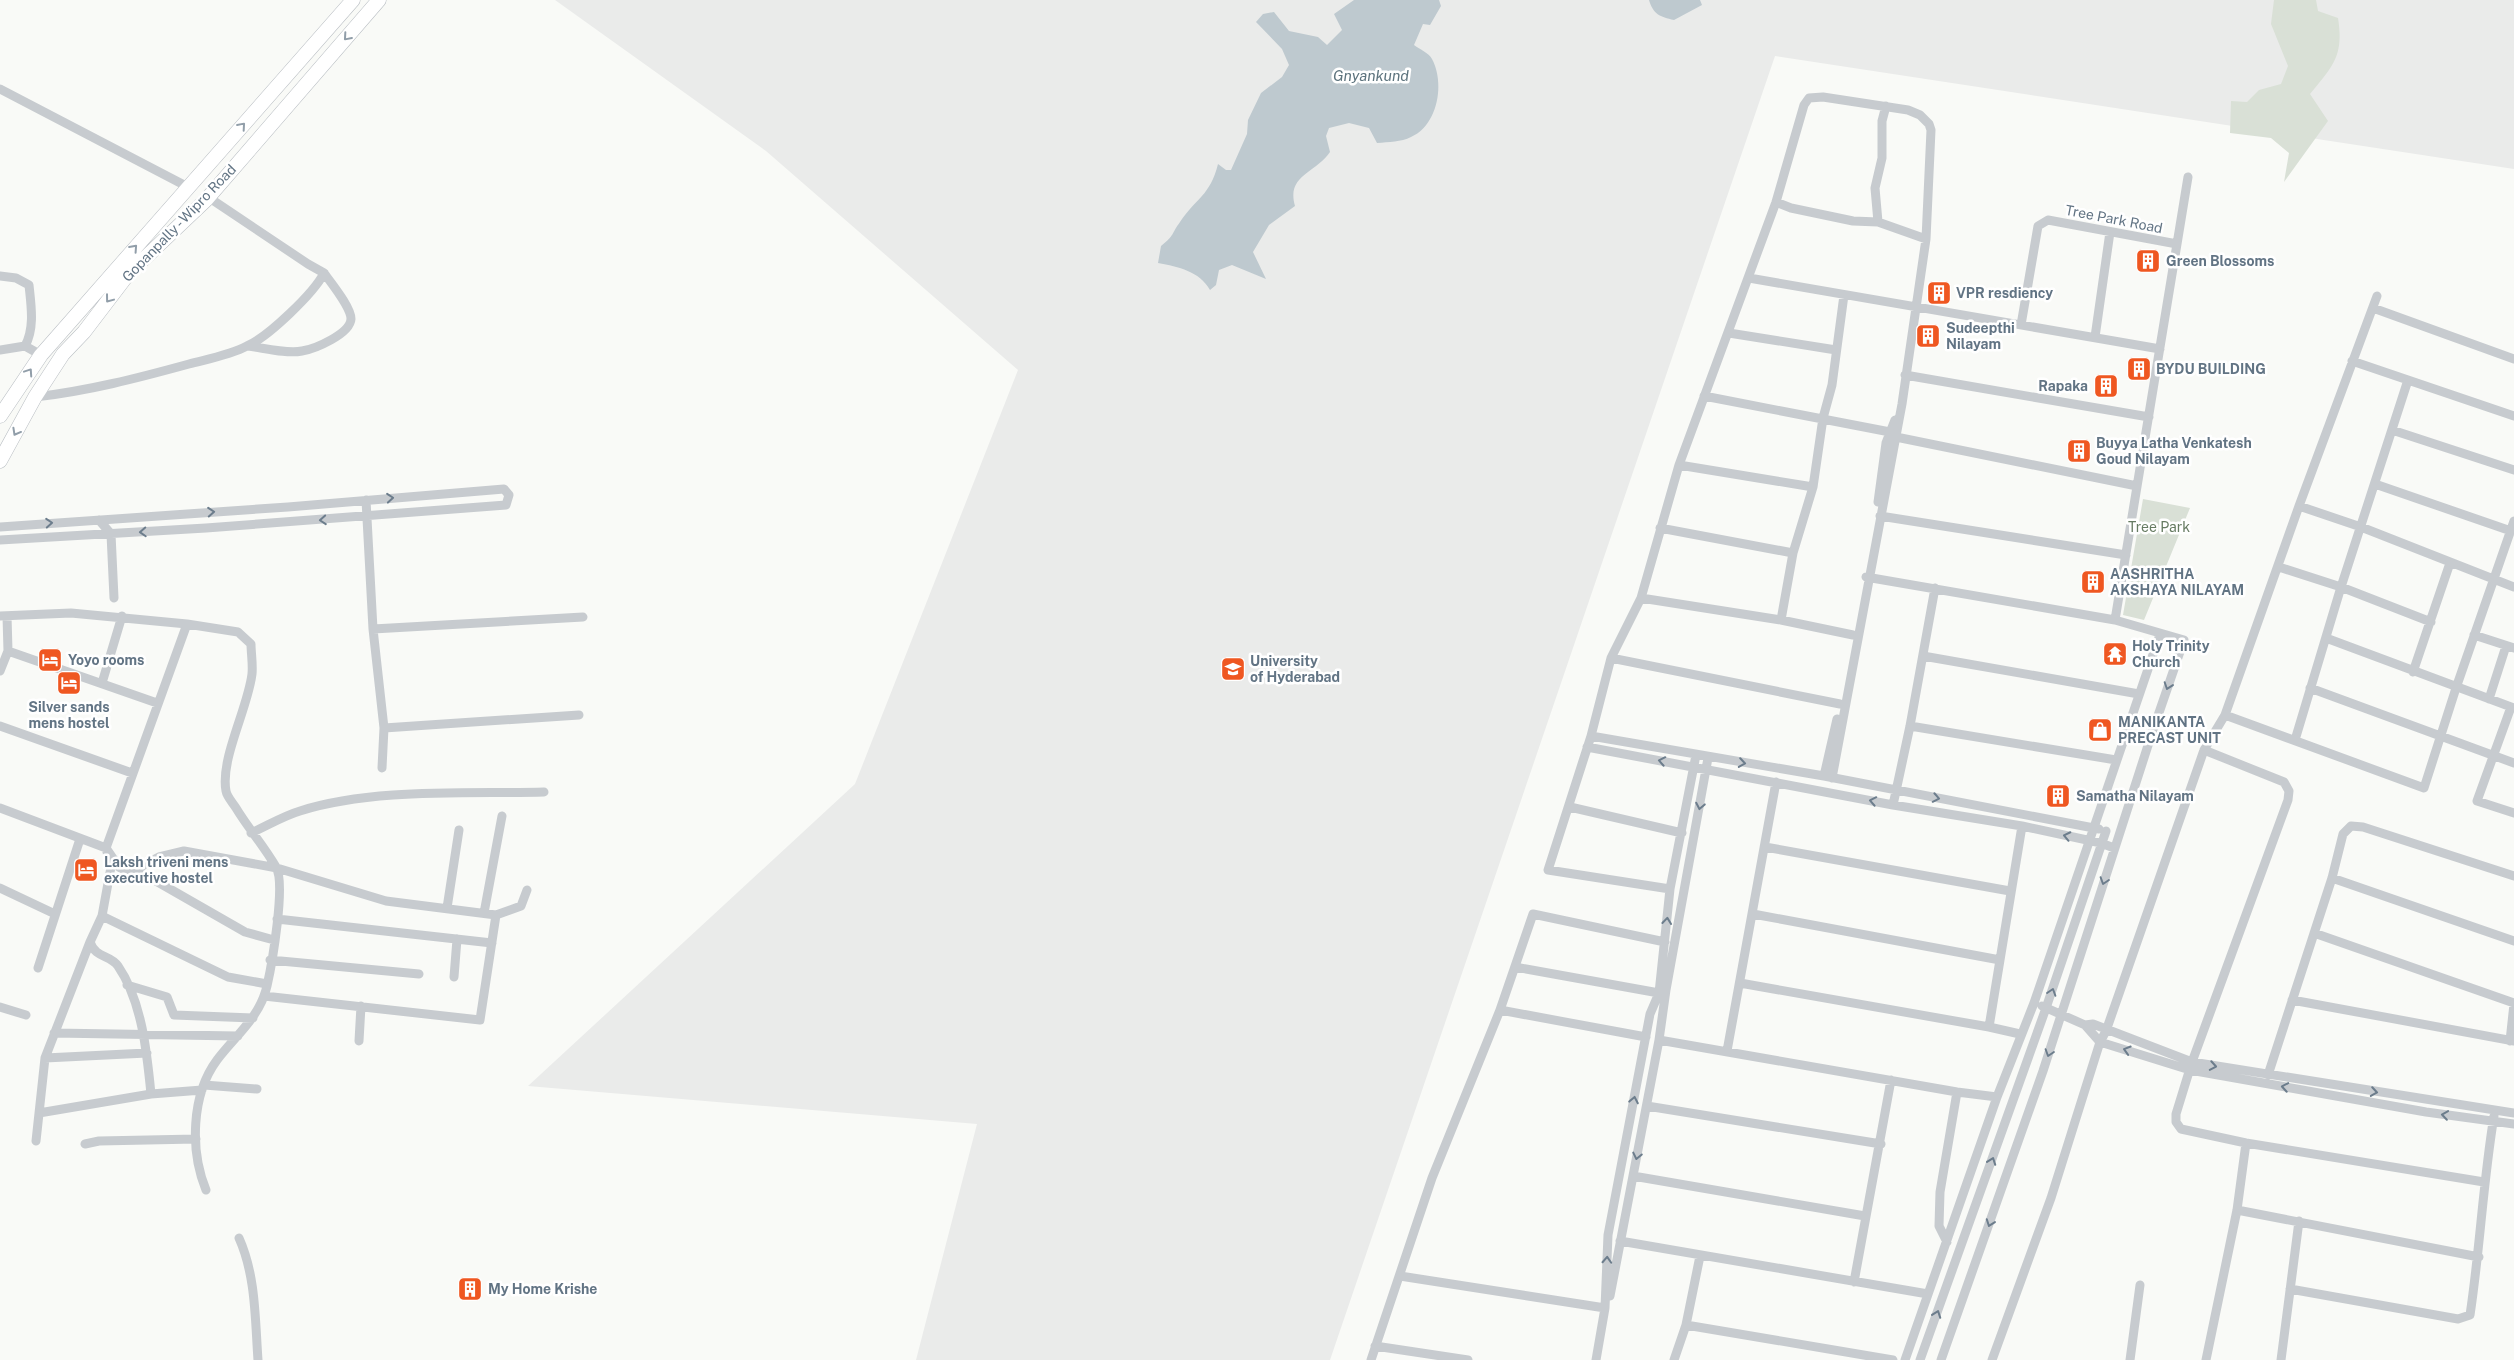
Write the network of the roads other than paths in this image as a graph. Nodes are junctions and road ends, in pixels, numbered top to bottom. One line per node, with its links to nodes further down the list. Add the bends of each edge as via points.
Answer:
1 (353, 0): 6 (main road, Gopanpally - Wipro Road, one-way to 1)
2 (379, 0): 7 (main road, Gopanpally - Wipro Road, one-way to 7)
3 (0, 89): 6 (street)
4 (1886, 106): 8 (street, via 1809,98 1804,105); 9 (street, via 1882,121 1882,158 1875,188); 11 (street, via 1914,112 1930,124 1932,140)
5 (2188, 177): 12 (street)
6 (188, 187): 28 (main road, Gopanpally - Wipro Road, one-way to 6)
7 (208, 197): 13 (street); 34 (main road, Gopanpally - Wipro Road, one-way to 34, via 129,273 63,354)
8 (1776, 202): 9 (street, via 1853,221); 15 (street)
9 (1878, 222): 11 (street)
10 (2110, 232): 12 (street, Tree Park Road); 20 (street, Tree Park Road, via 2042,221 2038,226); 22 (street)
11 (1926, 240): 18 (street)
12 (2177, 244): 25 (street, Tree Park Road)
13 (324, 273): 24 (street, via 287,316); 24 (street, via 349,310 349,326 337,336 300,352)
14 (0, 276): 23 (street, via 16,278 29,285 30,337)
15 (1749, 278): 16 (street); 21 (street)
16 (1844, 294): 18 (street); 27 (street)
17 (2378, 296): 19 (street)
18 (1915, 306): 20 (street); 31 (street)
19 (2373, 308): 29 (street); 30 (street)
20 (2021, 325): 22 (street)
21 (1729, 333): 27 (street); 33 (street)
22 (2094, 337): 25 (street)
23 (25, 346): 26 (street); 28 (street)
24 (248, 346): 34 (street, via 118,383)
25 (2160, 349): 37 (street, Tree Park Road)
26 (0, 350)
27 (1836, 350): 38 (street, via 1829,403)
28 (41, 355): 35 (main road, Gopanpally - Wipro Road, one-way to 28)
29 (2514, 359)
30 (2352, 361): 32 (street); 48 (street)
31 (1905, 375): 37 (street); 40 (street, via 1902,404)
32 (2408, 380): 36 (street); 39 (street)
33 (1704, 396): 38 (street); 42 (street)
34 (35, 398): 41 (main road, Gopanpally - Wipro Road, one-way to 41)
35 (0, 416)
36 (2514, 416)
37 (2149, 417): 45 (street, Tree Park Road)
38 (1823, 418): 40 (street); 46 (street)
39 (2392, 430): 43 (street); 44 (street)
40 (1893, 434): 45 (street); 50 (street); 63 (street, via 1880,477)
41 (0, 461)
42 (1679, 466): 46 (street); 54 (street)
43 (2514, 470)
44 (2375, 484): 55 (street); 56 (street)
45 (2137, 486): 60 (street, Tree Park Road)
46 (1813, 487): 59 (street)
47 (366, 500): 49 (street); 49 (street, one-way to 49, via 504,489 509,495 506,505); 51 (street, one-way to 47)
48 (2299, 506): 55 (street); 62 (street)
49 (367, 516): 57 (street, one-way to 57); 77 (street)
50 (1880, 516): 60 (street); 63 (street)
51 (99, 520): 53 (street, one-way to 51); 57 (street)
52 (2514, 521): 56 (street)
53 (0, 527)
54 (1660, 528): 59 (street); 69 (street)
55 (2361, 528): 61 (street); 65 (street)
56 (2511, 531): 64 (street)
57 (110, 534): 58 (street); 68 (street)
58 (0, 540)
59 (1793, 553): 73 (street)
60 (2126, 555): 74 (street, Tree Park Road)
61 (2450, 563): 64 (street); 75 (street)
62 (2278, 567): 65 (street); 96 (street)
63 (1867, 577): 67 (street); 79 (street); 115 (street)
64 (2494, 580): 66 (street); 80 (street)
65 (2341, 587): 75 (street); 81 (street)
66 (2514, 587)
67 (1935, 588): 74 (street); 84 (street)
68 (114, 598)
69 (1641, 598): 73 (street); 85 (street)
70 (3, 616): 71 (street, via 71,613); 83 (street)
71 (122, 616): 76 (street); 88 (street)
72 (583, 617): 77 (street)
73 (1781, 620): 79 (street)
74 (2115, 620): 78 (street)
75 (2431, 622): 87 (street)
76 (187, 624): 93 (street); 129 (street, via 238,632 250,644 252,673 227,768 226,792)
77 (373, 629): 100 (street)
78 (2160, 634): 91 (street); 131 (street, one-way to 131, via 2184,640)
79 (1852, 635): 94 (street)
80 (2474, 635): 82 (street); 90 (street)
81 (2326, 638): 87 (street); 89 (street)
82 (2510, 647): 92 (street)
83 (8, 651): 86 (street); 88 (street)
84 (1923, 656): 91 (street); 99 (street)
85 (1611, 658): 94 (street); 101 (street)
86 (0, 671)
87 (2414, 672): 90 (street)
88 (102, 683): 93 (street)
89 (2310, 688): 102 (street); 103 (street)
90 (2456, 688): 92 (street); 102 (street)
91 (2139, 694): 109 (street)
92 (2489, 699): 95 (street)
93 (157, 703): 114 (street)
94 (1840, 704): 115 (street)
95 (2513, 707): 107 (street)
96 (2225, 715): 103 (street); 105 (street)
97 (579, 716): 100 (street)
98 (0, 726): 114 (street)
99 (1910, 726): 109 (street); 117 (street)
100 (384, 728): 111 (street)
101 (1591, 736): 104 (street); 106 (street)
102 (2440, 736): 103 (street, via 2424,788); 107 (street)
103 (2295, 740)
104 (1587, 747): 112 (street, one-way to 104); 121 (street)
105 (2204, 750): 185 (street); 198 (street, via 2284,782 2289,790)
106 (1696, 755): 108 (street); 112 (street)
107 (2493, 756): 110 (street); 123 (street, via 2477,801)
108 (1708, 758): 113 (street); 115 (street, one-way to 115)
109 (2116, 760): 126 (street)
110 (2514, 763)
111 (382, 768)
112 (1695, 768): 113 (street); 130 (street)
113 (1706, 770): 116 (street); 181 (street, one-way to 181)
114 (132, 773): 136 (street)
115 (1827, 777): 117 (street); 118 (street)
116 (1776, 782): 118 (street); 135 (street)
117 (1896, 790): 120 (street); 126 (street, one-way to 126)
118 (1823, 791): 120 (street, one-way to 118)
119 (544, 792): 129 (street, via 392,796 336,802 299,811)
120 (1893, 805): 125 (street)
121 (1570, 807): 130 (street); 143 (street, via 1548,870)
122 (0, 808): 132 (street)
123 (2514, 813)
124 (502, 816): 147 (street)
125 (2022, 826): 133 (street, one-way to 125); 145 (street)
126 (2095, 828): 128 (street); 133 (street)
127 (459, 830): 146 (street)
128 (2106, 831): 131 (street); 134 (street)
129 (251, 833): 138 (street)
130 (1682, 833): 143 (street)
131 (2119, 835): 137 (street)
132 (80, 839): 136 (street); 148 (street)
133 (2089, 841): 134 (street); 172 (street)
134 (2101, 843): 137 (street); 176 (street, one-way to 134)
135 (1765, 847): 145 (street); 149 (street)
136 (106, 848): 139 (street, via 119,867 128,872); 151 (street, via 111,866)
137 (2114, 848): 180 (street, one-way to 180)
138 (277, 868): 139 (street, via 184,851); 146 (street, via 386,901); 152 (street, via 281,884)
139 (135, 869): 155 (street, via 245,932)
140 (2514, 876): 141 (street, via 2363,827 2351,826 2343,834)
141 (2332, 878): 153 (street); 156 (street)
142 (0, 888): 148 (street)
143 (1670, 889): 158 (street, one-way to 143)
144 (527, 890): 150 (street, via 521,906)
145 (2010, 891): 161 (street)
146 (447, 908): 147 (street)
147 (484, 913): 150 (street)
148 (55, 914): 163 (street)
149 (1753, 914): 161 (street); 166 (street)
150 (496, 915): 159 (street)
151 (102, 916): 157 (street); 167 (street, via 228,977)
152 (277, 918): 154 (street); 155 (street)
153 (2314, 933): 171 (street); 173 (street)
154 (457, 939): 159 (street); 165 (street)
155 (274, 940): 160 (street)
156 (2514, 941)
157 (90, 942): 168 (street, via 94,952 117,965); 186 (street)
158 (1665, 942): 162 (street, via 1533,914); 169 (street)
159 (492, 944): 174 (street, via 480,1020)
160 (270, 960): 164 (street); 167 (street)
161 (2000, 960): 184 (street)
162 (1515, 966): 169 (street); 177 (street)
163 (38, 968)
164 (419, 974)
165 (454, 977)
166 (1740, 983): 184 (street); 195 (street)
167 (267, 984): 170 (street)
168 (127, 986): 182 (street, via 166,997 174,1015); 187 (street)
169 (1659, 993): 178 (street)
170 (264, 996): 174 (street); 182 (street)
171 (2292, 1000): 193 (street); 199 (street)
172 (2034, 1003): 176 (street); 188 (street)
173 (2514, 1003): 193 (street)
174 (361, 1006): 191 (street)
175 (0, 1007): 179 (street)
176 (2046, 1008): 180 (street); 243 (street, one-way to 176)
177 (1500, 1010): 190 (street); 228 (street, via 1432,1178)
178 (1650, 1014): 181 (street); 190 (street)
179 (26, 1015)
180 (2061, 1016): 183 (street); 244 (street, one-way to 244)
181 (1662, 1017): 192 (street)
182 (253, 1018): 189 (street)
183 (2084, 1025): 185 (street, via 2093,1024); 194 (street)
184 (1989, 1026): 188 (street)
185 (2106, 1031): 194 (street); 198 (street)
186 (54, 1033): 187 (street); 197 (street)
187 (143, 1034): 189 (street); 196 (street)
188 (2020, 1034): 205 (street)
189 (238, 1036): 201 (street, via 216,1061)
190 (1646, 1037): 233 (street, one-way to 190, via 1608,1235)
191 (359, 1040)
192 (1659, 1040): 195 (street); 206 (street)
193 (2512, 1041)
194 (2100, 1042): 198 (street, one-way to 194); 245 (street, via 2051,1198)
195 (1727, 1051): 200 (street)
196 (147, 1053): 197 (street); 204 (street)
197 (45, 1058): 208 (street)
198 (2191, 1066): 199 (street, one-way to 199); 210 (street, one-way to 198); 214 (street, via 2176,1114 2181,1129)
199 (2268, 1075): 207 (street, one-way to 207)
200 (1891, 1080): 203 (street); 216 (street)
201 (203, 1088): 202 (street); 204 (street); 212 (street, via 196,1107)
202 (257, 1089)
203 (1957, 1092): 205 (street); 225 (street, via 1940,1192 1939,1226)
204 (151, 1094): 208 (street)
205 (1998, 1097): 225 (street)
206 (1647, 1106): 216 (street); 217 (street, one-way to 217)
207 (2495, 1111): 209 (street); 210 (street)
208 (39, 1113): 213 (street)
209 (2514, 1113)
210 (2493, 1122): 211 (street); 218 (street)
211 (2514, 1124)
212 (196, 1139): 215 (street, via 99,1140); 219 (street)
213 (36, 1141)
214 (2246, 1143): 218 (street); 220 (street)
215 (85, 1144)
216 (1881, 1144): 221 (street)
217 (1633, 1176): 221 (street); 224 (street)
218 (2484, 1182): 227 (street)
219 (206, 1190)
220 (2237, 1210): 222 (street); 247 (street)
221 (1865, 1216): 229 (street)
222 (2299, 1221): 227 (street); 231 (street)
223 (239, 1238): 236 (street, via 248,1258 252,1281)
224 (1620, 1241): 226 (street); 239 (street)
225 (1947, 1242): 232 (street)
226 (1700, 1256): 229 (street); 234 (street)
227 (2479, 1257): 231 (street, via 2470,1315 2458,1319)
228 (1400, 1276): 233 (street); 235 (street)
229 (1854, 1282): 232 (street)
230 (2140, 1285): 246 (street)
231 (2290, 1289): 248 (street)
232 (1928, 1294): 242 (street)
233 (1605, 1308): 239 (street)
234 (1686, 1325): 240 (street); 241 (street)
235 (1376, 1346): 237 (street); 238 (street)
236 (258, 1360)
237 (1371, 1360)
238 (1468, 1360)
239 (1598, 1360)
240 (1674, 1360)
241 (1894, 1360)
242 (1905, 1360)
243 (1920, 1360)
244 (1941, 1360)
245 (1992, 1360)
246 (2130, 1360)
247 (2206, 1360)
248 (2281, 1360)

